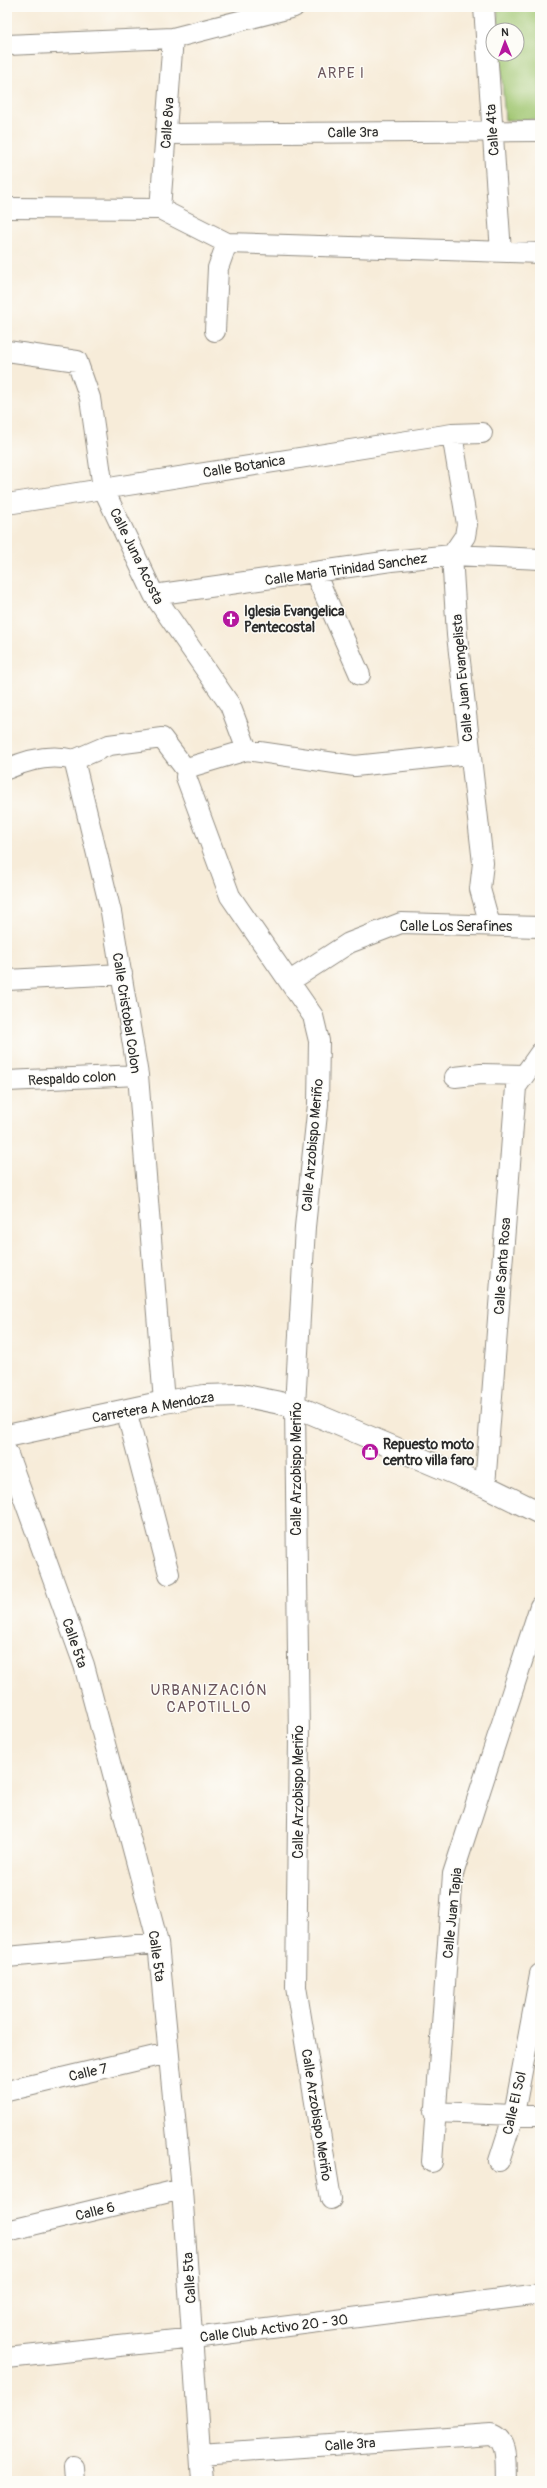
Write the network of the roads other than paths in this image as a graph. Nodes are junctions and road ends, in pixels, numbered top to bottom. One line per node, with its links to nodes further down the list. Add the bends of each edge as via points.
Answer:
1 (294, 7): 3 (street)
2 (484, 7): 5 (street, Calle 4ta)
3 (173, 38): 4 (street); 7 (street, Calle 8va)
4 (7, 45)
5 (492, 131): 6 (street, Calle 3ra); 7 (street, Calle 3ra); 11 (street, Calle 4ta)
6 (540, 131)
7 (167, 134): 9 (street, Calle 8va)
8 (7, 208): 9 (street)
9 (160, 209): 10 (street)
10 (227, 243): 11 (street); 13 (street, via 218,268)
11 (501, 252): 12 (street)
12 (540, 253)
13 (215, 331)
14 (7, 351): 17 (street, Calle Juna Acosta, via 77,361 90,398)
15 (482, 433): 16 (street, Calle Botanica)
16 (452, 434): 17 (street, Calle Botanica); 19 (street, via 467,524 465,536)
17 (103, 488): 18 (street, Calle Botanica); 22 (street, Calle Juna Acosta)
18 (7, 504)
19 (452, 555): 20 (street, Calle Maria Trinidad Sanchez); 21 (street, Calle Maria Trinidad Sanchez); 25 (street, Calle Juan Evangelista, via 456,635)
20 (540, 559)
21 (315, 573): 22 (street, Calle Maria Trinidad Sanchez); 23 (street)
22 (154, 595): 24 (street, Calle Juna Acosta, via 230,705)
23 (360, 675)
24 (247, 750): 25 (street, via 355,766); 28 (street, via 190,767)
25 (469, 754): 29 (street, Calle Juan Evangelista, via 483,863 480,890)
26 (74, 760): 27 (street, via 37,760); 28 (street, via 109,745 162,738); 31 (street, Calle Cristobal Colon)
27 (7, 769)
28 (187, 771): 33 (street, Calle Arzobispo Meriño, via 186,777 230,896)
29 (490, 924): 30 (street, Calle Los Serafines); 33 (street, Calle Los Serafines, via 401,923 349,943)
30 (540, 927)
31 (122, 974): 32 (street); 35 (street, Calle Cristobal Colon)
32 (7, 980)
33 (290, 981): 40 (street, Calle Arzobispo Meriño, via 313,1016 319,1041 318,1104 305,1227)
34 (540, 1053): 36 (street, Calle Santa Rosa)
35 (138, 1075): 38 (street, Respaldo colon); 39 (street, Calle Cristobal Colon)
36 (524, 1075): 37 (street, via 480,1074); 44 (street, Calle Santa Rosa, via 516,1087)
37 (454, 1077)
38 (7, 1081)
39 (164, 1402): 40 (street, Carretera A Mendoza, via 204,1396 241,1395); 41 (street, Carretera A Mendoza)
40 (295, 1406): 44 (street, Carretera A Mendoza); 59 (street, Calle Arzobispo Meriño, via 299,1738 296,1987)
41 (126, 1410): 42 (street, Carretera A Mendoza); 46 (street)
42 (7, 1436)
43 (7, 1452): 48 (street, Calle 5ta, via 84,1665)
44 (485, 1486): 45 (street, Carretera A Mendoza)
45 (540, 1514)
46 (169, 1574)
47 (540, 1606): 53 (street, Calle Juan Tapia, via 453,1874)
48 (158, 1943): 49 (street); 51 (street, Calle 5ta)
49 (7, 1957)
50 (540, 1974): 54 (street, Calle El Sol)
51 (168, 2053): 52 (street, Calle 7); 58 (street, Calle 5ta)
52 (7, 2091)
53 (434, 2112): 54 (street); 57 (street, Calle Juan Tapia)
54 (514, 2114): 55 (street); 56 (street, Calle El Sol)
55 (540, 2116)
56 (498, 2161)
57 (432, 2162)
58 (182, 2189): 60 (street, Calle 6); 62 (street, Calle 5ta)
59 (331, 2199)
60 (7, 2231)
61 (540, 2294): 62 (street, Calle Club Activo 20 - 30)
62 (194, 2338): 63 (street, Calle Club Activo 20 - 30); 64 (street, Calle 5ta)
63 (7, 2358)
64 (200, 2454): 65 (street, Calle 5ta); 66 (street, Calle 3ra, via 491,2434 503,2442)
65 (202, 2481)
66 (506, 2481)

